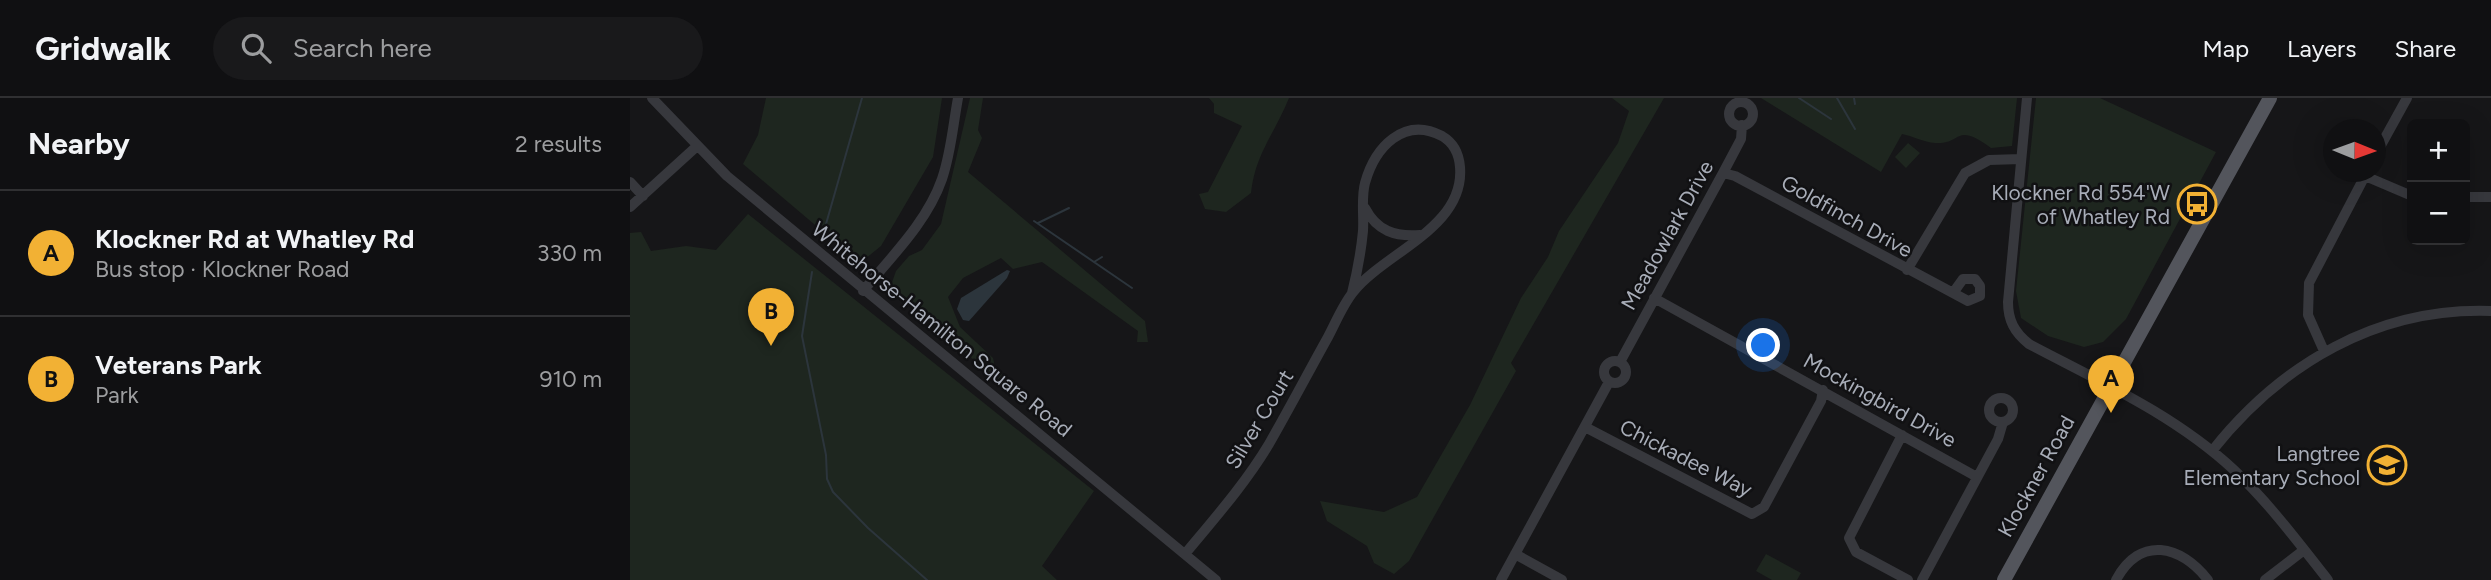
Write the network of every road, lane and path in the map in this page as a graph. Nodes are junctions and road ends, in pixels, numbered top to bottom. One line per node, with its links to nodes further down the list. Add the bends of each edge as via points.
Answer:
1 (652, 98): 8 (street, Whitehorse-Hamilton Square Road)
2 (958, 98): 22 (street, via 947,163 935,197)
3 (2026, 98): 9 (street)
4 (2270, 98): 30 (main road, Klockner Road)
5 (2405, 99): 7 (street)
6 (1742, 125): 10 (street, Meadowlark Drive, via 1741,139)
7 (2386, 135)
8 (696, 147): 15 (street); 22 (street, Whitehorse-Hamilton Square Road)
9 (2021, 159): 21 (street, via 1989,160 1965,173); 30 (street, via 2010,322 2029,344)
10 (1723, 173): 21 (street, Goldfinch Drive); 25 (street, Meadowlark Drive)
11 (630, 182): 15 (street)
12 (2362, 182): 27 (street, via 2309,284 2308,315)
13 (2383, 182): 14 (street)
14 (2407, 194)
15 (643, 196): 18 (street)
16 (2470, 197): 17 (street)
17 (2491, 197)
18 (630, 207)
19 (1364, 207): 20 (street, via 1374,222 1390,233); 20 (street, Silver Court, via 1365,182 1388,142 1414,128 1440,135 1458,156 1458,184 1443,215); 23 (street, Silver Court)
20 (1420, 235): 23 (street, Silver Court)
21 (1907, 270): 24 (street, Goldfinch Drive)
22 (863, 291): 38 (street, Whitehorse-Hamilton Square Road)
23 (1352, 293): 38 (street, Silver Court, via 1255,467)
24 (1953, 293)
25 (1654, 298): 28 (street, Meadowlark Drive); 31 (street, Mockingbird Drive)
26 (2491, 311): 27 (street, via 2413,318)
27 (2324, 351): 35 (street, via 2268,390)
28 (1620, 362): 29 (street, Meadowlark Drive, via 1610,361 1605,366 1604,377); 29 (street, Meadowlark Drive, via 1625,378)
29 (1609, 382): 33 (street, Meadowlark Drive)
30 (2109, 386): 35 (street); 45 (main road, Klockner Road)
31 (1823, 390): 33 (street, Chickadee Way, via 1765,507 1752,514); 34 (street, Mockingbird Drive)
32 (2003, 422): 36 (street)
33 (1585, 427): 39 (street, Meadowlark Drive)
34 (1902, 436): 36 (street, Mockingbird Drive); 43 (street, via 1849,538 1856,552)
35 (2212, 451): 37 (street, via 2257,492)
36 (1978, 477): 44 (street)
37 (2304, 550): 48 (street); 49 (street)
38 (1185, 554): 40 (street, Whitehorse-Hamilton Square Road)
39 (1515, 554): 41 (street, Meadowlark Drive); 42 (street)
40 (1216, 580)
41 (1501, 580)
42 (1562, 580)
43 (1909, 580)
44 (1922, 580)
45 (2004, 580)
46 (2116, 580): 47 (street, via 2134,558 2162,550 2189,558)
47 (2208, 580)
48 (2265, 580)
49 (2328, 580)

